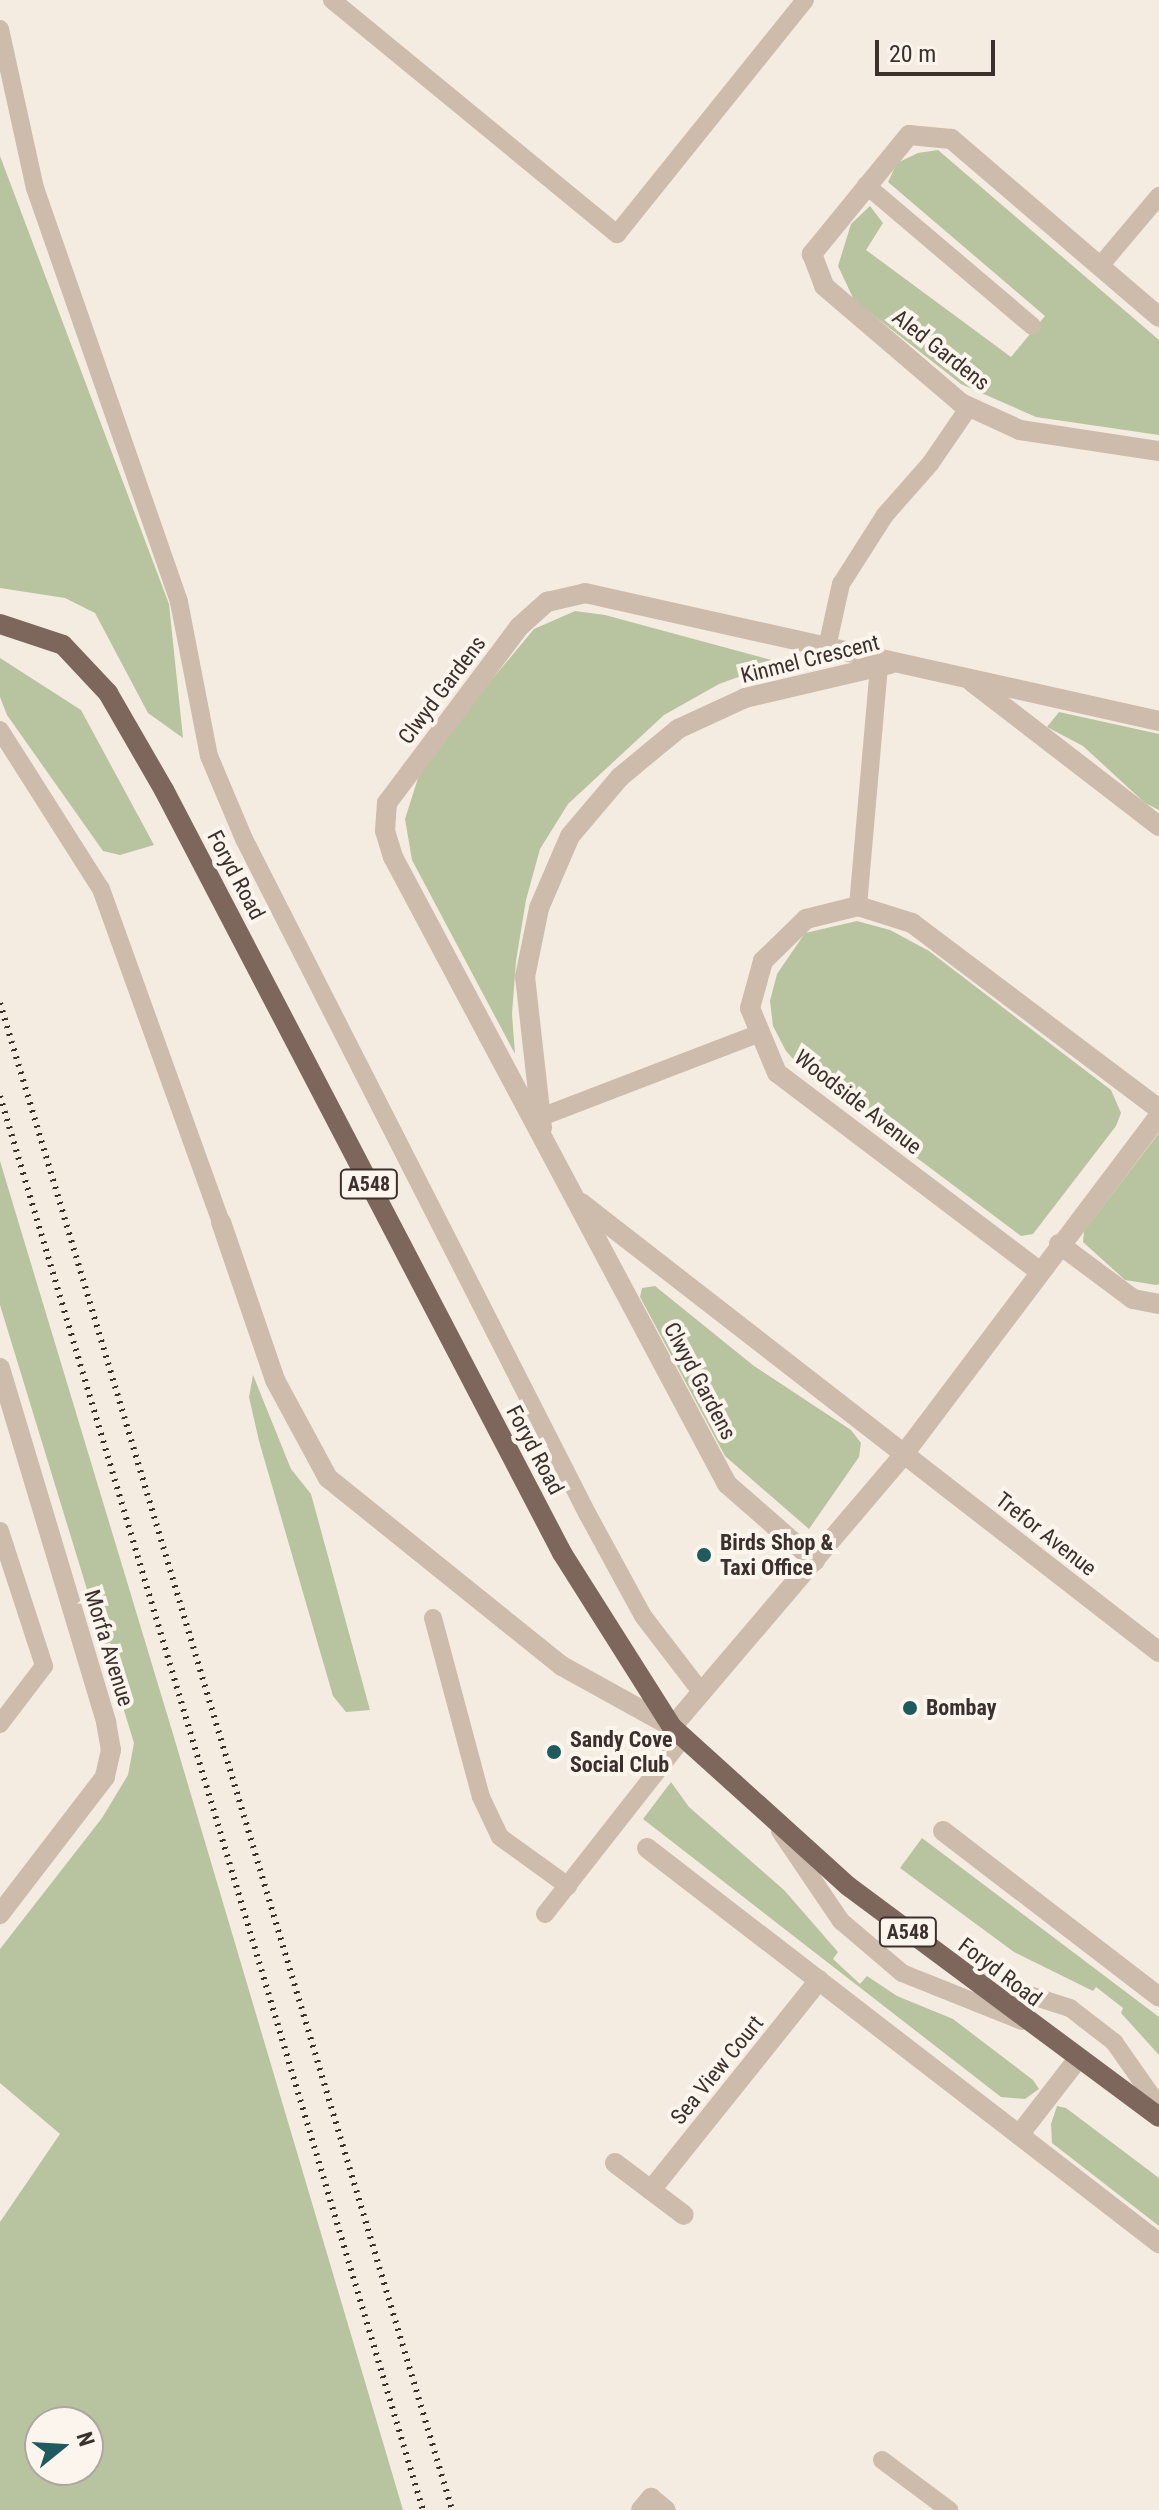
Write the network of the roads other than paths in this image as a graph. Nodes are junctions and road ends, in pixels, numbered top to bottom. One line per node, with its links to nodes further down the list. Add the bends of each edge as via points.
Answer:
1 (332, 0): 2 (lane, via 617,234)
2 (805, 0)
3 (0, 29): 35 (lane, via 35,188 179,602 209,756 244,839 588,1515 643,1616)
4 (866, 185): 6 (street, Aled Gardens, via 909,135 951,139); 8 (lane); 9 (street, Aled Gardens, via 812,254 824,286)
5 (1159, 196): 6 (lane)
6 (1100, 266): 7 (street, Aled Gardens)
7 (1159, 317)
8 (1032, 326)
9 (969, 407): 10 (street, Aled Gardens, via 1020,430); 12 (lane, via 930,464 885,515 841,584)
10 (1159, 451)
11 (0, 624): 37 (main road, Foryd Road / A548, via 63,645 108,693 164,790 562,1553)
12 (827, 647): 13 (street, Clwyd Gardens); 23 (street, Clwyd Gardens, via 585,593 547,602 519,627 387,803 385,831 393,857)
13 (888, 665): 14 (street, Clwyd Gardens); 18 (lane); 22 (street, Kinmel Crescent, via 745,698 678,729 620,777 570,836 539,908 525,977)
14 (967, 678): 15 (street, Clwyd Gardens); 17 (street, Clwyd Gardens)
15 (1159, 721)
16 (0, 730): 25 (lane, via 101,889)
17 (1159, 826)
18 (858, 906): 19 (street, Woodside Avenue, via 806,919 763,961 750,1008); 20 (street, via 912,923)
19 (760, 1033): 22 (lane); 27 (street, Woodside Avenue, via 777,1073)
20 (1159, 1109)
21 (1159, 1116): 26 (street)
22 (541, 1117): 23 (street, Kinmel Crescent)
23 (543, 1140): 24 (street, Clwyd Gardens)
24 (575, 1198): 30 (street, Clwyd Gardens); 32 (street, Clwyd Gardens, via 727,1484)
25 (221, 1222): 37 (street, via 275,1380 328,1478 562,1666)
26 (1059, 1244): 27 (street); 28 (street, via 1133,1299)
27 (1039, 1271): 30 (street)
28 (1159, 1304)
29 (1, 1376): 42 (street, Morfa Avenue, via 111,1750 105,1777)
30 (904, 1454): 32 (street); 34 (street, Trefor Avenue)
31 (0, 1531): 36 (lane, via 44,1666)
32 (815, 1561): 35 (street)
33 (433, 1618): 41 (lane, via 481,1797 500,1837)
34 (1159, 1652)
35 (702, 1693): 37 (street)
36 (0, 1724)
37 (678, 1732): 38 (main road, Foryd Road / A548); 41 (lane)
38 (769, 1814): 44 (main road, Foryd Road / A548, via 848,1886); 47 (lane, via 841,1921 902,1973)
39 (943, 1831): 46 (street)
40 (647, 1848): 45 (street)
41 (568, 1886): 43 (lane)
42 (0, 1914)
43 (545, 1914)
44 (965, 1975): 47 (main road, Foryd Road / A548); 49 (lane, via 1070,2008 1114,2042)
45 (819, 1980): 51 (street); 53 (street, Sea View Court)
46 (1159, 1997)
47 (1028, 2023): 48 (main road, Foryd Road / A548)
48 (1077, 2060): 50 (main road, Foryd Road / A548); 51 (street)
49 (1159, 2106)
50 (1159, 2117)
51 (1019, 2135): 55 (street)
52 (615, 2163): 53 (street)
53 (651, 2190): 54 (street)
54 (684, 2215)
55 (1159, 2243)
56 (882, 2460): 59 (lane)
57 (641, 2510): 58 (street, via 651,2498)
58 (666, 2510)
59 (949, 2510)

